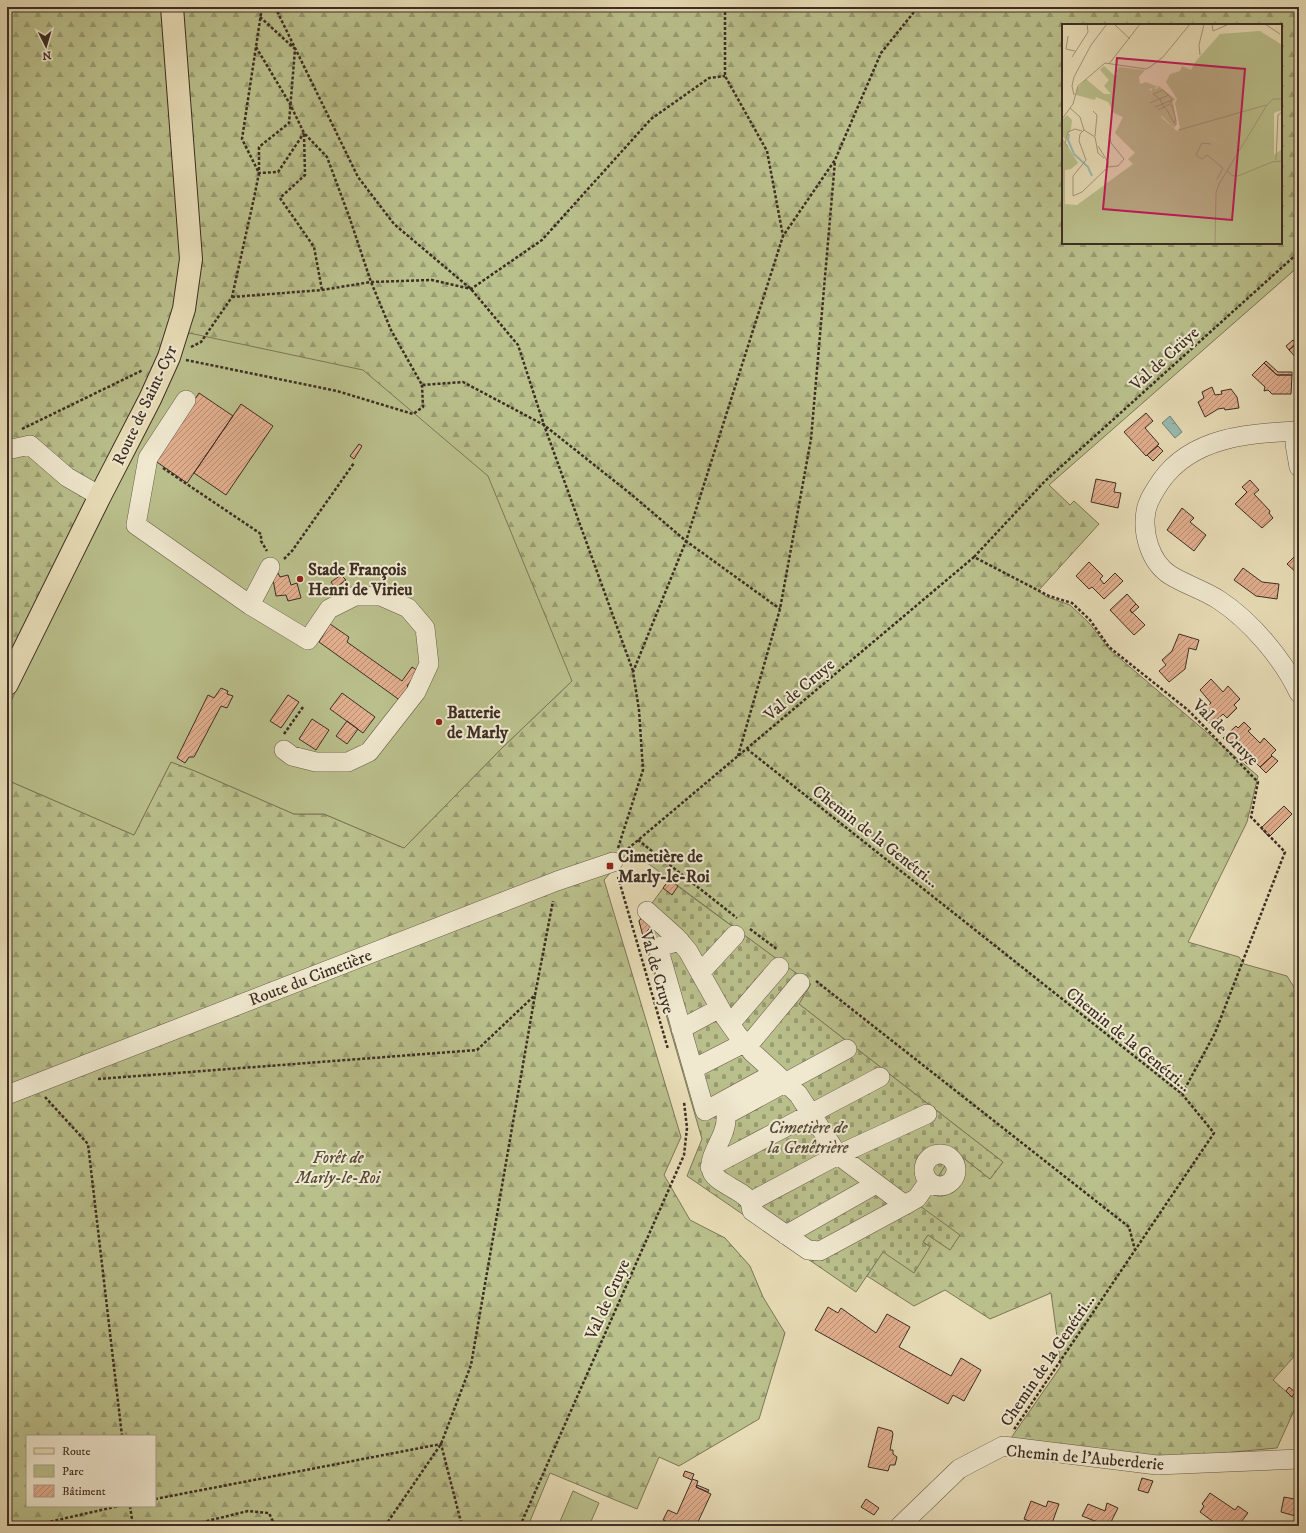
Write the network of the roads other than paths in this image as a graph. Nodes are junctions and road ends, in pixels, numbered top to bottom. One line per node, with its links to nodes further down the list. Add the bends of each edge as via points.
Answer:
1 (172, 7): 6 (main road, Route de Saint-Cyr, via 191,259 184,309 170,357)
2 (186, 400): 8 (street, via 148,458 136,525)
3 (1298, 430): 5 (street, via 1294,444); 10 (street, via 1250,434 1219,440 1196,450 1178,463 1151,496 1145,524 1151,553 1159,565 1169,575 1219,600 1257,633 1289,672)
4 (7, 450): 6 (street, via 30,446 67,477)
5 (1299, 468)
6 (100, 496): 9 (main road, Route de Saint-Cyr)
7 (270, 567): 8 (street)
8 (250, 605): 11 (street, via 308,640 329,609 355,596 381,596 408,608 425,628 429,664 416,692 369,752 348,762 316,762 292,756)
9 (7, 684)
10 (1299, 693)
11 (284, 750)
12 (613, 862): 27 (street, Route du Cimetière)
13 (647, 911): 15 (street)
14 (739, 926): 17 (street)
15 (680, 941): 17 (street); 21 (street, via 658,947)
16 (780, 960): 20 (street)
17 (700, 973): 19 (street)
18 (806, 980): 22 (street)
19 (720, 1008): 20 (street); 21 (street)
20 (730, 1024): 22 (street)
21 (681, 1029): 24 (street)
22 (746, 1045): 24 (street); 25 (street)
23 (847, 1049): 25 (street)
24 (693, 1069): 25 (street, via 705,1111)
25 (781, 1077): 28 (street); 31 (street, via 726,1115 724,1132)
26 (880, 1078): 28 (street)
27 (7, 1095)
28 (812, 1113): 30 (street); 31 (street)
29 (926, 1114): 30 (street)
30 (838, 1155): 33 (street); 34 (street)
31 (710, 1167): 34 (street, via 716,1178 738,1191)
32 (929, 1181): 35 (street, via 917,1198)
33 (876, 1184): 35 (street); 36 (street)
34 (750, 1202): 36 (street, via 752,1211)
35 (905, 1205): 36 (street, via 820,1251 808,1250)
36 (786, 1234)
37 (1299, 1459): 38 (street, Chemin de l'Auberderie, via 1158,1465 1003,1446 959,1469)
38 (900, 1526)

